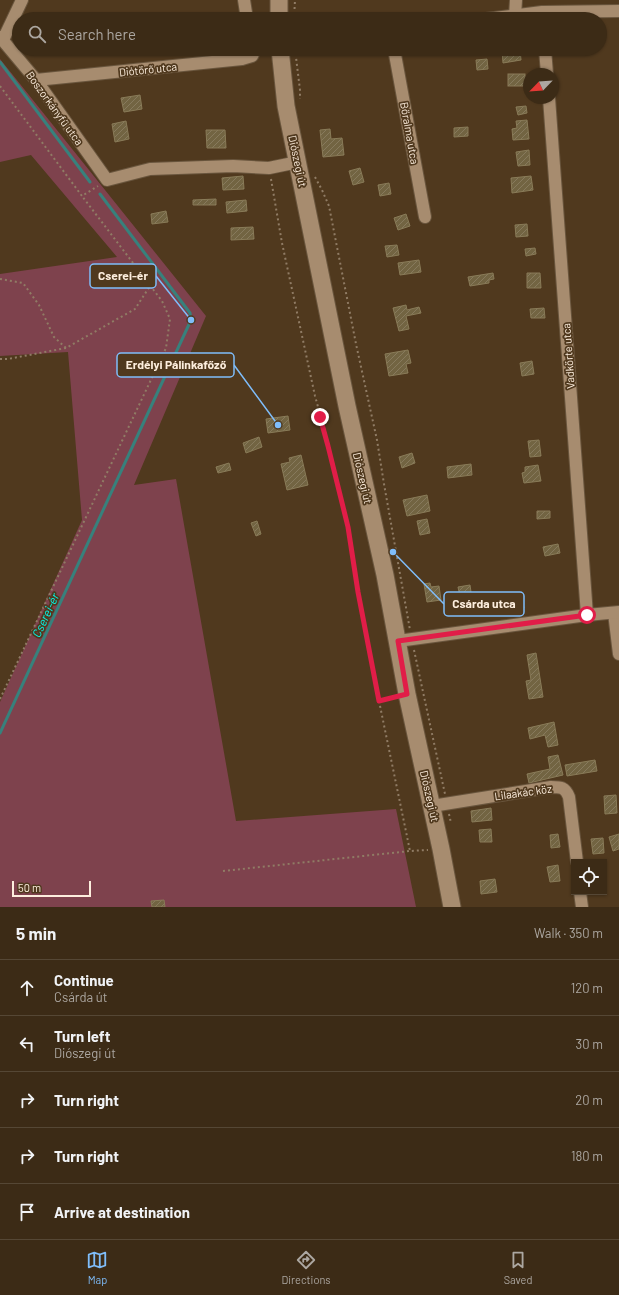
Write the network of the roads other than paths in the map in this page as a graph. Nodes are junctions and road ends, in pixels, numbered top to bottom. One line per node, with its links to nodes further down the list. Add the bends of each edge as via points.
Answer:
1 (22, 0): 6 (street)
2 (244, 0): 7 (street)
3 (279, 0): 8 (main road)
4 (516, 0): 9 (street)
5 (619, 11): 10 (street)
6 (16, 12)
7 (246, 12)
8 (280, 12)
9 (515, 12)
10 (604, 12)
11 (12, 19): 12 (street)
12 (1, 39): 13 (street, Boszorkányfű utca)
13 (12, 52)
14 (16, 56): 20 (street, Boszorkányfű utca)
15 (252, 56): 20 (street, Diótörő utca)
16 (281, 56): 22 (main road, Diószegi út, via 286,106)
17 (395, 56): 23 (street, Bőralma utca)
18 (546, 56): 19 (street)
19 (547, 68)
20 (36, 80): 22 (street, Boszorkányfű utca, via 107,180 150,169 233,166 269,168)
21 (549, 104): 25 (street, Vadkörte utca)
22 (298, 162): 26 (main road, Diószegi út, via 347,406 386,575)
23 (425, 217)
24 (616, 612): 25 (street); 27 (street)
25 (587, 615): 26 (street)
26 (405, 640): 28 (main road, Diószegi út, via 407,694)
27 (619, 654)
28 (439, 805): 29 (street, Lilaakác köz, via 561,787 569,797); 31 (main road, Diószegi út, via 441,849)
29 (577, 859)
30 (580, 895): 32 (street)
31 (452, 907)
32 (582, 907)

